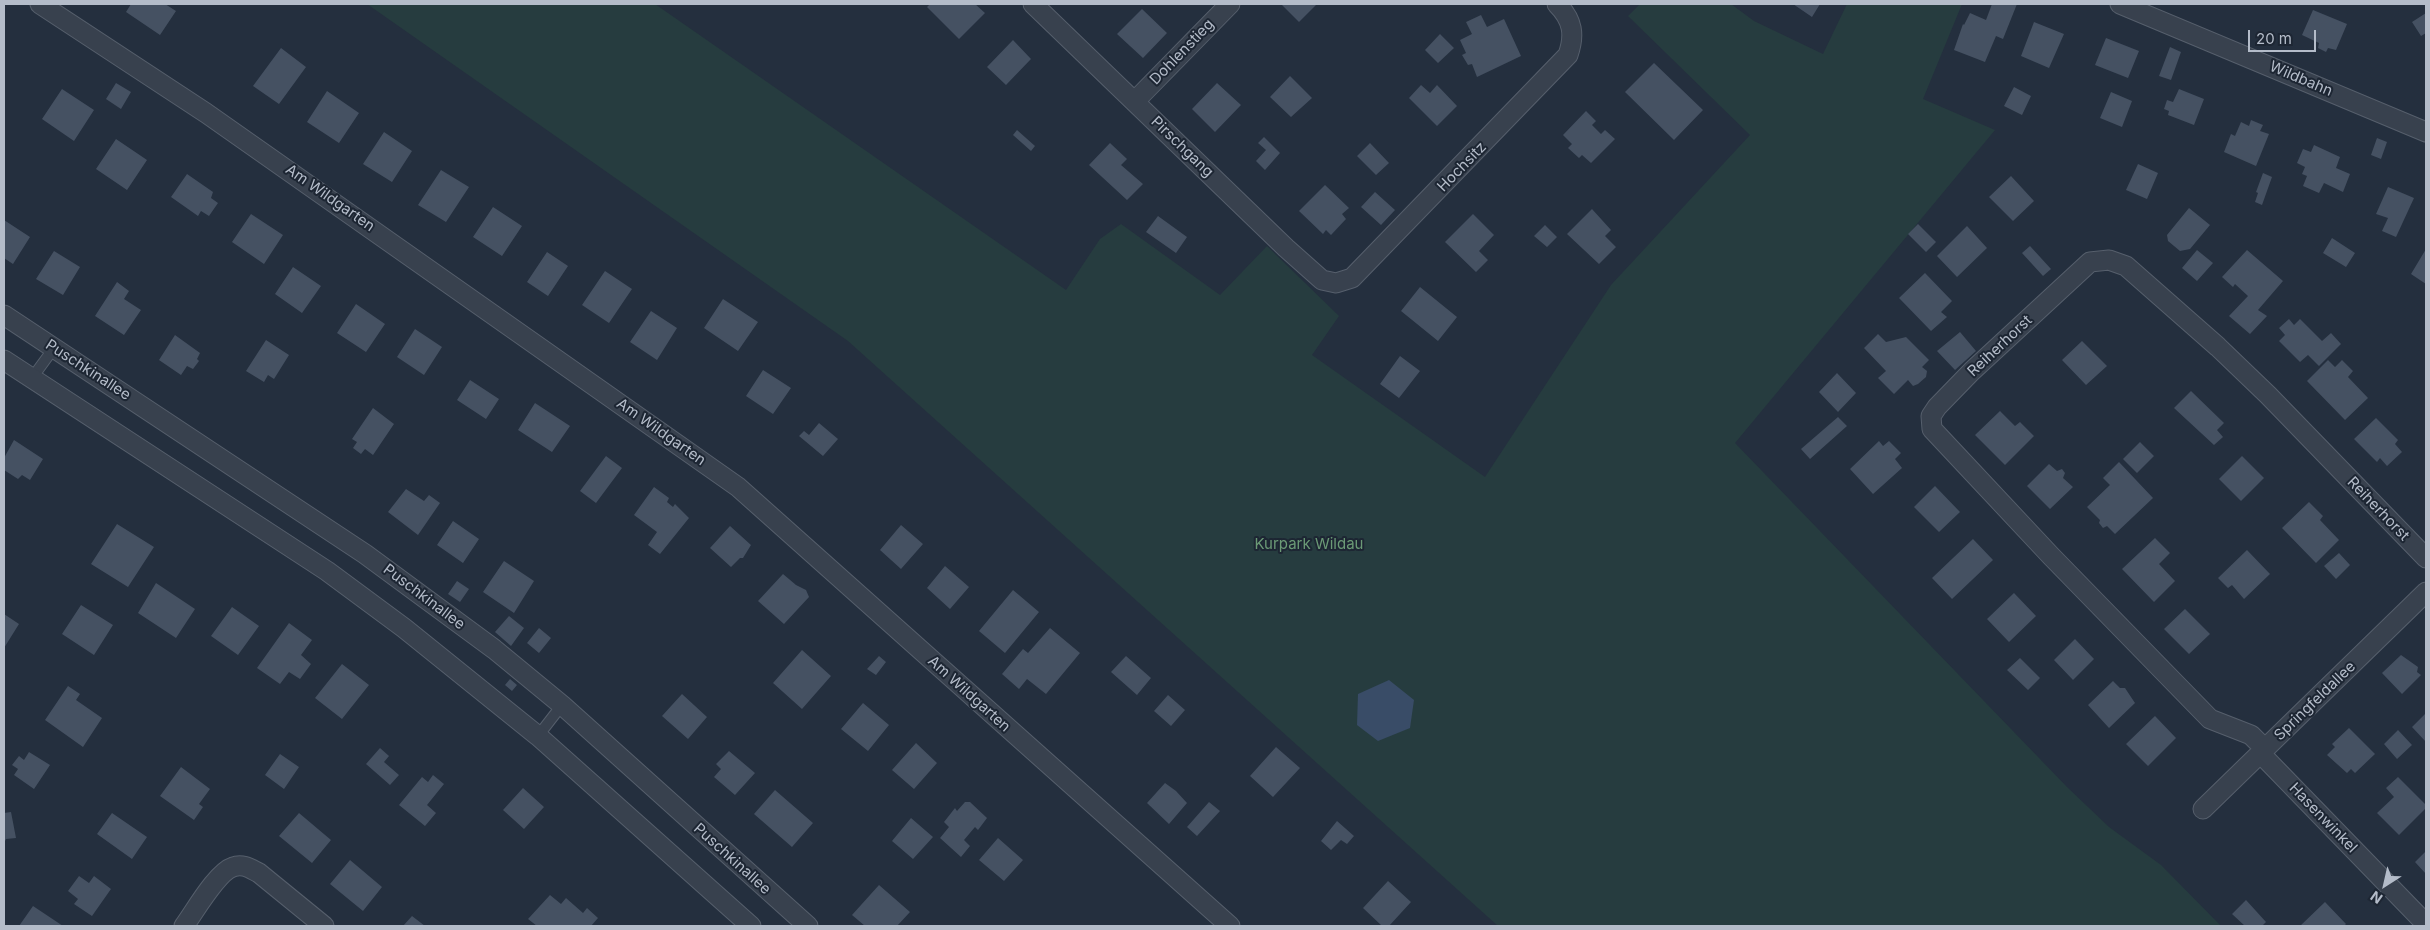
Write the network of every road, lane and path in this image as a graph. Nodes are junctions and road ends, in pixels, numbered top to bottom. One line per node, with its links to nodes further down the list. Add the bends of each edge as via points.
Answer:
1 (40, 4): 24 (street, Am Wildgarten, via 370,226 738,487)
2 (1032, 4): 6 (street, Pirschgang)
3 (1230, 4): 6 (street, Dohlenstieg)
4 (1557, 4): 8 (street, Hochsitz, via 1565,12 1574,37 1568,55 1352,278)
5 (2120, 4): 7 (street, Wildbahn)
6 (1135, 101): 8 (street, Pirschgang, via 1286,248 1322,280)
7 (2426, 132)
8 (1336, 283)
9 (4, 315): 10 (street, Puschkinallee)
10 (54, 348): 12 (lane); 15 (street, Puschkinallee, via 365,554)
11 (4, 360): 12 (street)
12 (32, 378): 16 (street, via 327,571 442,657)
13 (2426, 558): 17 (street, Reiherhorst, via 2218,347 2126,266 2110,260 2090,262 1972,371 1937,408 1931,416 1932,429 2044,549 2210,718 2251,736)
14 (2426, 592): 17 (street, Springfeldallee)
15 (562, 705): 16 (lane); 23 (street, Puschkinallee)
16 (538, 736): 22 (street)
17 (2263, 752): 18 (street, Springfeldallee); 19 (street, Hasenwinkel)
18 (2203, 808)
19 (2426, 924)
20 (184, 926): 21 (street, via 223,872 240,866 250,867 259,873)
21 (324, 926)
22 (751, 926)
23 (808, 926)
24 (1230, 926)

